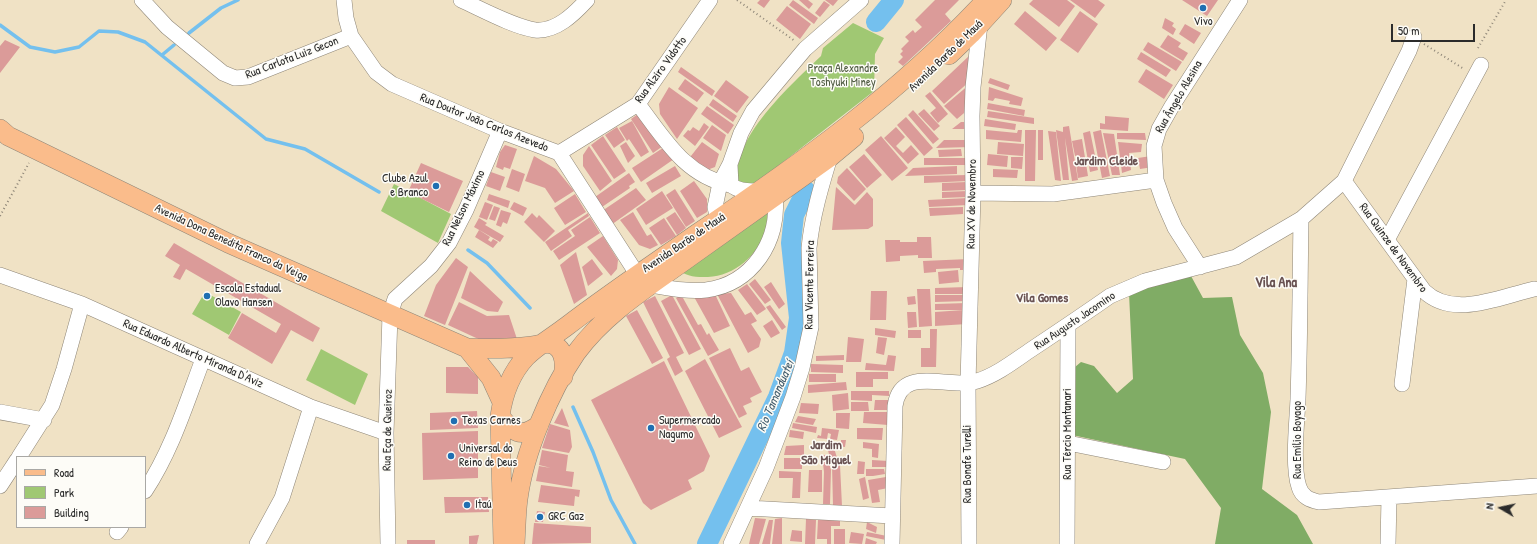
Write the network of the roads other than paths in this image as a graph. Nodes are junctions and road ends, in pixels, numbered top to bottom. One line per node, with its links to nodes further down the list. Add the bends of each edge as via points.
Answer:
1 (142, 0): 11 (street, Rua Carlota Luiz Gecon, via 167,27 207,61 222,73 235,78 248,77)
2 (344, 0): 11 (street, Rua Doutor João Carlos Azevedo)
3 (461, 0): 4 (street, via 536,30 555,26)
4 (587, 0)
5 (710, 0): 14 (street, Rua Alziro Vidotto)
6 (861, 0): 21 (street, via 806,49 753,111 741,133)
7 (986, 0): 23 (main road, Avenida Barão de Mauá, via 892,90)
8 (1002, 0): 10 (main road, Avenida Barão de Mauá)
9 (1240, 0): 19 (street, Rua Ângelo Alesina, via 1159,129 1154,146)
10 (980, 24): 18 (main road, Avenida Barão de Mauá, via 902,98); 22 (street, Rua XV de Novembro, via 973,87)
11 (351, 36): 15 (street, Rua Doutor João Carlos Azevedo, via 376,72 392,84)
12 (1414, 37): 20 (street)
13 (1478, 71): 26 (street)
14 (638, 104): 17 (street, Rua Alziro Vidotto); 21 (street, via 672,149 691,168 708,179)
15 (500, 131): 17 (street, Rua Doutor João Carlos Azevedo); 33 (street, Rua Nelson Máximo, via 449,243 431,266 395,299)
16 (3, 133): 33 (main road, Avenida Dona Benedita Franco da Veiga, via 228,243)
17 (559, 153): 30 (street, Rua Doutor João Carlos Azevedo)
18 (830, 157): 23 (main road, Avenida Barão de Mauá); 55 (street, Rua Vicente Ferreira, via 820,190 810,242 809,338 793,396)
19 (1156, 180): 22 (street, via 1053,194); 27 (street, Rua Ângelo Alesina, via 1175,228)
20 (1344, 181): 24 (street, Rua Augusto Jacomino); 26 (street, Rua Quinze de Novembro)
21 (726, 184): 23 (street, via 738,190); 25 (street, via 716,207)
22 (972, 193): 39 (street, Rua XV de Novembro)
23 (767, 194): 25 (main road, Avenida Barão de Mauá); 30 (main road, Avenida Barão de Mauá); 30 (street, via 776,214 770,240 763,255 743,274 730,282 707,289 688,290)
24 (1301, 219): 27 (street, Rua Augusto Jacomino, via 1236,257); 54 (street, Rua Emílio Boyago, via 1296,439 1299,488 1307,498 1319,502)
25 (718, 220): 30 (main road, Avenida Barão de Mauá)
26 (1387, 240): 29 (street, Rua Quinze de Novembro)
27 (1200, 267): 34 (street, Rua Augusto Jacomino, via 1144,281 1124,289)
28 (0, 275): 32 (street, Rua Eduardo Alberto Miranda D'Aviz)
29 (1415, 279): 31 (street, Rua Quinze de Novembro, via 1432,299 1455,306); 40 (street)
30 (644, 280): 35 (main road, Avenida Barão de Mauá); 38 (main road, Avenida Barão de Mauá, via 576,354)
31 (1536, 290)
32 (82, 304): 37 (street, Rua Eduardo Alberto Miranda D'Aviz); 44 (street, via 64,369)
33 (390, 315): 36 (main road, Avenida Dona Benedita Franco da Veiga); 46 (street, Rua Eça de Queiroz)
34 (1068, 325): 39 (street, Rua Augusto Jacomino, via 1001,370); 47 (street, Rua Tércio Montanari)
35 (540, 345): 36 (main road, via 506,349); 38 (main road, via 549,343 559,349 565,364); 42 (main road, Avenida Barão de Mauá, via 516,370)
36 (467, 348): 42 (main road, via 491,378)
37 (202, 359): 41 (street, Rua Eduardo Alberto Miranda D'Aviz); 53 (street, via 178,428)
38 (563, 377): 45 (main road, Avenida Barão de Mauá)
39 (968, 384): 56 (street, Rua Augusto Jacomino, via 910,383 900,389 895,406); 63 (street, Rua Bonafe Turelli)
40 (1402, 384)
41 (311, 407): 46 (street, Rua Eduardo Alberto Miranda D'Aviz); 57 (street, via 282,498)
42 (501, 409): 45 (main road, via 511,429 517,432 533,429); 59 (main road, Avenida Barão de Mauá)
43 (0, 412): 44 (street)
44 (44, 420): 48 (street)
45 (539, 424): 60 (main road, Avenida Barão de Mauá, via 527,457 518,497)
46 (386, 433): 58 (street, Rua Eça de Queiroz)
47 (1068, 443): 50 (street); 64 (street, Rua Tércio Montanari)
48 (20, 456)
49 (16, 462): 51 (street)
50 (1163, 462)
51 (0, 486)
52 (1537, 486): 54 (street, Rua Emílio Boyago)
53 (146, 489)
54 (1389, 498): 65 (street)
55 (748, 508): 56 (street); 61 (street, Rua Vicente Ferreira)
56 (892, 516): 62 (street, Rua Augusto Jacomino)
57 (257, 544)
58 (388, 544)
59 (503, 544)
60 (516, 544)
61 (731, 544)
62 (892, 544)
63 (969, 544)
64 (1067, 544)
65 (1388, 544)

